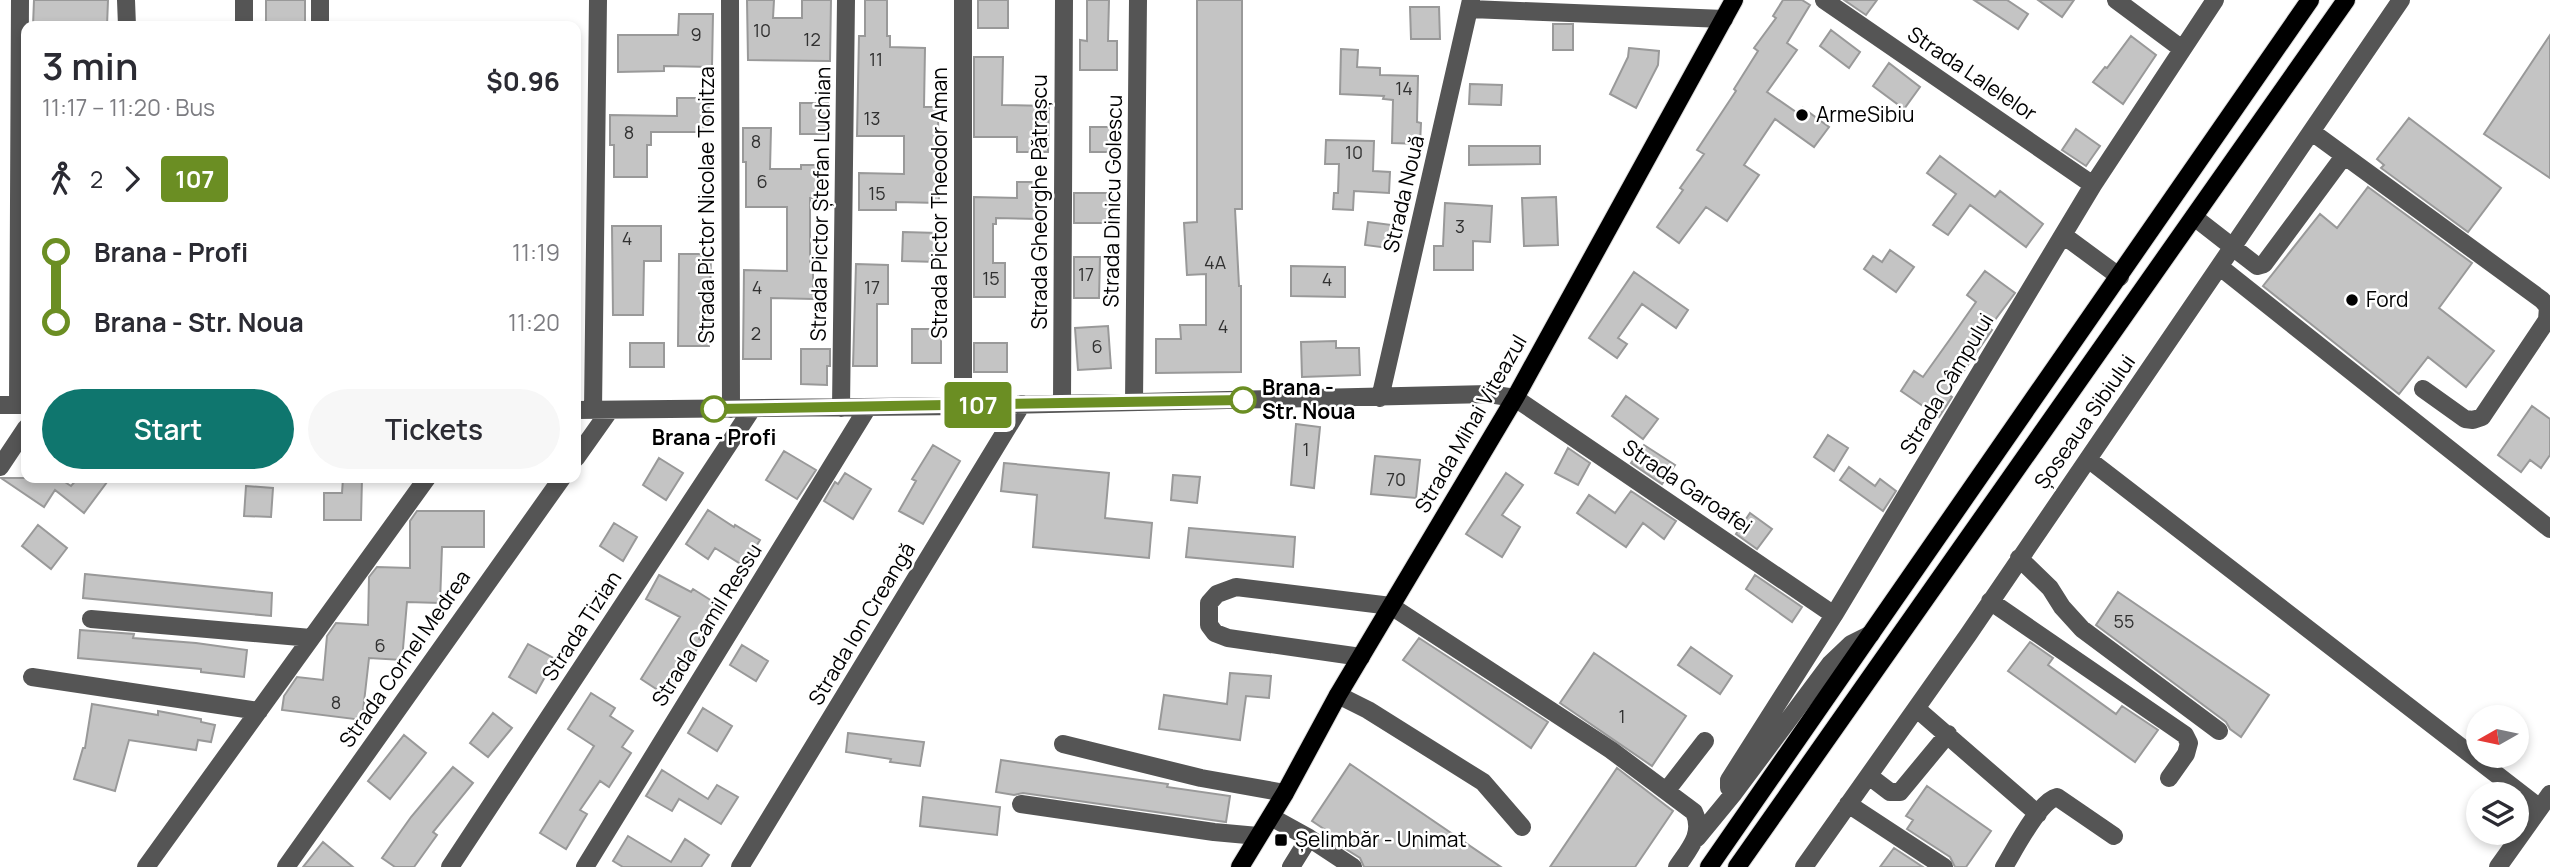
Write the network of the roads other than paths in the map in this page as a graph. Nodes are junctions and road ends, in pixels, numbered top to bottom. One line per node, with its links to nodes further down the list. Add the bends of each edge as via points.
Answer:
1 (20, 0): 38 (street)
2 (126, 0): 20 (street)
3 (244, 0): 21 (street)
4 (320, 0): 22 (street)
5 (598, 0): 44 (street)
6 (730, 0): 42 (street, Strada Pictor Nicolae Tonitza)
7 (846, 0): 41 (street, Strada Pictor Ștefan Luchian)
8 (963, 0): 39 (street, Strada Pictor Theodor Aman)
9 (1064, 0): 36 (street, Strada Gheorghe Pătrașcu)
10 (1138, 0): 35 (street, Strada Dinicu Golescu)
11 (1734, 0): 19 (main road, Strada Mihai Viteazul)
12 (1824, 0): 26 (street, Strada Lalelelor)
13 (2116, 0): 23 (street)
14 (2215, 0): 23 (street, Strada Câmpului)
15 (2310, 0): 31 (main road)
16 (2346, 0): 27 (main road)
17 (2401, 0): 24 (street, Șoseaua Sibiului)
18 (1471, 5): 19 (street); 33 (street, Strada Nouă)
19 (1724, 19): 34 (main road, Strada Mihai Viteazul)
20 (127, 21)
21 (244, 21)
22 (320, 21)
23 (2182, 48): 26 (street, Strada Câmpului)
24 (2312, 132): 25 (street); 29 (street, Șoseaua Sibiului)
25 (2344, 156): 29 (street, via 2264,264 2257,266); 32 (street, via 2548,307 2547,320 2482,417 2465,419)
26 (2094, 185): 28 (street, Strada Câmpului)
27 (2194, 217): 29 (street); 93 (main road)
28 (2063, 235): 31 (street); 55 (street, Strada Câmpului)
29 (2233, 247): 30 (street, Șoseaua Sibiului)
30 (2220, 267): 47 (street, Șoseaua Sibiului); 51 (street)
31 (2120, 277): 57 (main road)
32 (2423, 389)
33 (1380, 398): 34 (street, via 1489,394); 35 (street)
34 (1515, 398): 54 (main road, Strada Mihai Viteazul); 55 (street, Strada Garoafei)
35 (1133, 402): 36 (street)
36 (1062, 403): 37 (street)
37 (1022, 404): 39 (street); 87 (street, Strada Ion Creangă)
38 (15, 405)
39 (963, 406): 40 (street)
40 (868, 407): 41 (street); 86 (street, Strada Camil Ressu)
41 (841, 408): 43 (street)
42 (730, 409): 43 (street); 44 (street)
43 (752, 409): 85 (street, Strada Tizian)
44 (593, 410): 46 (street)
45 (21, 436): 48 (street)
46 (581, 444)
47 (2088, 459): 52 (street, Șoseaua Sibiului); 73 (street)
48 (0, 467)
49 (423, 483): 58 (street)
50 (558, 483): 84 (street, Strada Cornel Medrea)
51 (2547, 520)
52 (2019, 558): 53 (street, Șoseaua Sibiului); 64 (street, via 2082,629)
53 (1990, 601): 62 (street, Șoseaua Sibiului); 69 (street, via 2185,735 2189,743 2186,754)
54 (1391, 606): 59 (main road, Strada Mihai Viteazul); 59 (street, via 1236,587 1217,594 1209,603 1209,625 1214,633 1228,638); 70 (street)
55 (1834, 615): 72 (street, Strada Câmpului, via 1729,780)
56 (91, 619): 58 (street)
57 (1871, 634): 72 (street, via 1851,644 1830,664); 92 (main road)
58 (311, 638): 63 (street)
59 (1361, 656): 61 (main road, Strada Mihai Viteazul)
60 (32, 677): 63 (street)
61 (1338, 695): 71 (main road, Strada Mihai Viteazul); 78 (street, via 1483,782)
62 (1917, 709): 65 (street); 68 (street, Șoseaua Sibiului)
63 (259, 711): 83 (street)
64 (2219, 731)
65 (1948, 734): 68 (street, via 1900,792 1890,792); 76 (street)
66 (1705, 741): 70 (street)
67 (1063, 744): 71 (street)
68 (1869, 776): 75 (street, Șoseaua Sibiului)
69 (2168, 778)
70 (1667, 790): 82 (street, via 1694,812)
71 (1285, 793): 77 (main road, Strada Mihai Viteazul)
72 (1734, 793): 82 (street)
73 (2545, 801): 97 (street)
74 (1021, 804): 79 (street)
75 (1848, 804): 94 (street, Șoseaua Sibiului); 95 (street)
76 (2038, 814): 80 (street, via 2057,797); 96 (street)
77 (1271, 817): 79 (main road, Strada Mihai Viteazul); 81 (street)
78 (1522, 827)
79 (1258, 836): 88 (main road, Strada Mihai Viteazul)
80 (2114, 836)
81 (1310, 838): 89 (street); 90 (street)
82 (1697, 838): 91 (street)
83 (146, 867)
84 (286, 867)
85 (450, 867)
86 (585, 867)
87 (740, 867)
88 (1240, 867)
89 (1291, 867)
90 (1353, 867)
91 (1677, 867)
92 (1709, 867)
93 (1737, 867)
94 (1804, 867)
95 (1944, 867)
96 (2004, 867)
97 (2498, 867)

